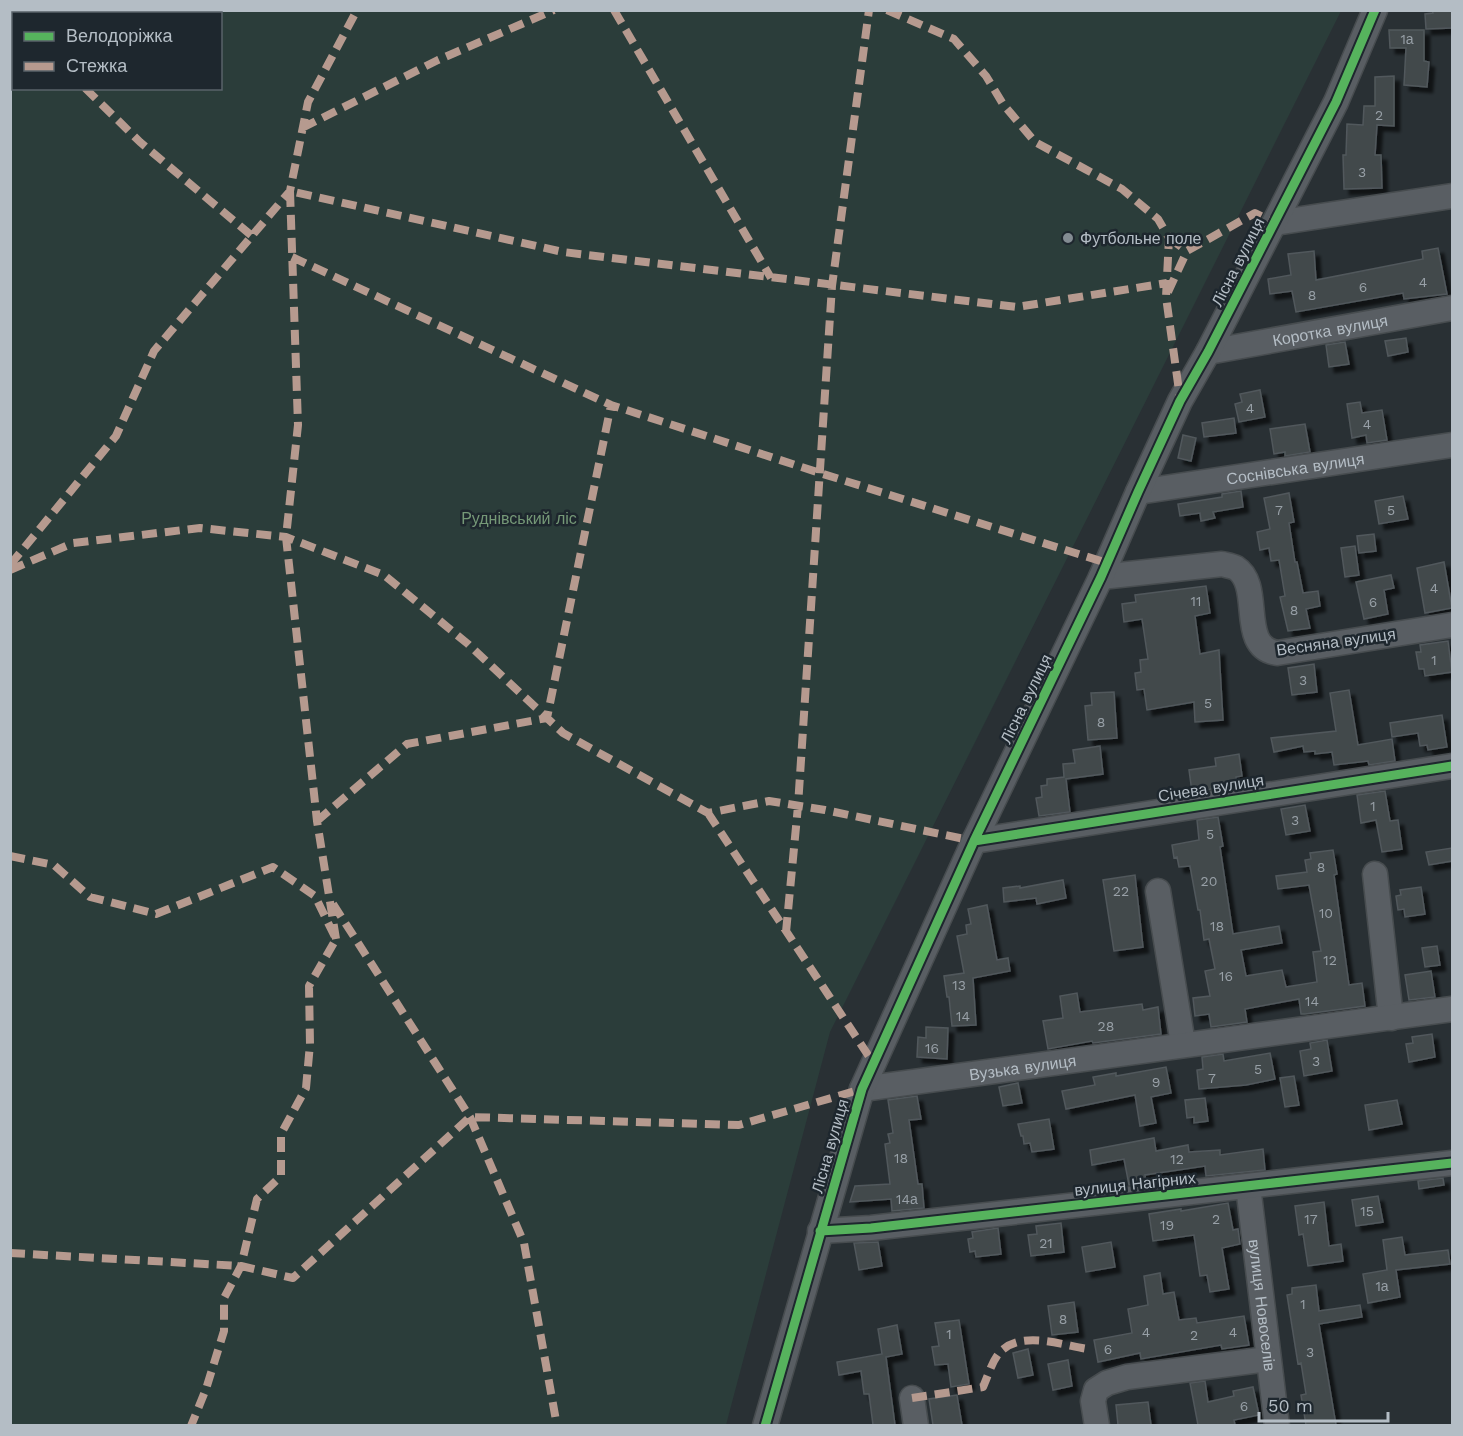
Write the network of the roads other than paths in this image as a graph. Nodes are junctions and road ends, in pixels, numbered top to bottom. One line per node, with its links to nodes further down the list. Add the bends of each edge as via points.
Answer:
1 (1375, 10): 3 (street, Лісна вулиця, via 1336,102)
2 (1452, 196): 3 (street)
3 (1275, 223): 5 (street, Лісна вулиця)
4 (1452, 308): 5 (street, Коротка вулиця)
5 (1208, 352): 7 (street, Лісна вулиця, via 1180,401)
6 (1452, 445): 7 (street, Соснівська вулиця)
7 (1138, 492): 8 (street, Лісна вулиця)
8 (1101, 577): 9 (street, Весняна вулиця, via 1222,564 1237,568 1246,580 1258,642 1267,651 1277,653); 11 (street, Лісна вулиця)
9 (1452, 625)
10 (1452, 766): 11 (street, Січева вулиця)
11 (974, 841): 17 (street, Лісна вулиця)
12 (1375, 874): 15 (street)
13 (1158, 891): 16 (street)
14 (1452, 1009): 15 (street, Вузька вулиця)
15 (1391, 1017): 16 (street, Вузька вулиця)
16 (1183, 1044): 17 (street, Вузька вулиця)
17 (862, 1089): 20 (street, Лісна вулиця)
18 (1452, 1163): 19 (street, вулиця Нагірних)
19 (1248, 1186): 20 (street, вулиця Нагірних); 21 (street, вулиця Новоселів)
20 (820, 1231): 23 (street, Лісна вулиця)
21 (1268, 1359): 25 (street, via 1107,1383 1096,1390); 26 (street, вулиця Новоселів)
22 (912, 1398): 24 (street)
23 (765, 1425)
24 (916, 1425)
25 (1097, 1425)
26 (1277, 1425)

